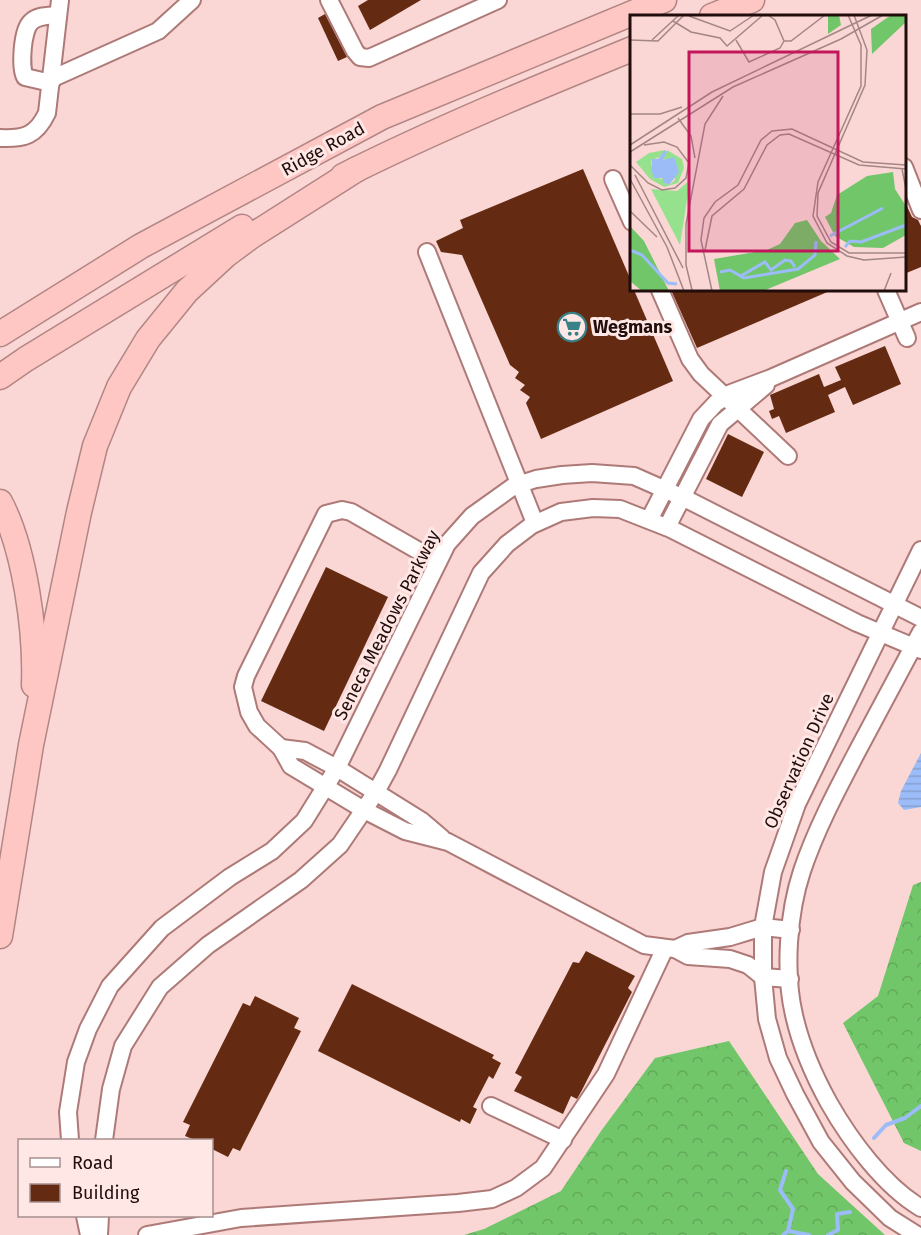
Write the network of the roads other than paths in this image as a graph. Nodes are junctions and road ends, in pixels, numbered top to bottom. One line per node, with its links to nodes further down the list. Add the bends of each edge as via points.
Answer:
1 (192, 0): 9 (street, via 158,31)
2 (330, 0): 3 (street, via 355,51 360,57 369,58)
3 (498, 0)
4 (664, 0): 17 (highway, Ridge Road, via 382,117 141,246)
5 (752, 0): 7 (highway)
6 (59, 8): 9 (street); 9 (street, via 30,22 24,35 25,77)
7 (714, 15)
8 (630, 50): 11 (highway, Ridge Road, via 476,113)
9 (51, 81): 10 (street, via 47,113 41,125 19,138)
10 (0, 138)
11 (357, 169): 25 (highway, Ridge Road, via 212,244); 41 (highway, via 218,262 187,291 148,339 119,387 95,446)
12 (906, 172): 14 (street)
13 (620, 187): 15 (street)
14 (921, 210)
15 (630, 216)
16 (427, 252): 28 (street)
17 (80, 284): 21 (highway); 23 (highway, Ridge Road)
18 (661, 291): 26 (street, via 673,307 690,359 700,374)
19 (886, 291): 22 (street)
20 (921, 312): 22 (street)
21 (0, 318)
22 (900, 322): 24 (street); 26 (street, via 776,376)
23 (0, 334)
24 (907, 338)
25 (0, 377)
26 (732, 402): 27 (street); 29 (street, via 716,403 700,419); 30 (street)
27 (788, 456)
28 (519, 484): 29 (street, Seneca Meadows Parkway, via 592,473 634,476); 33 (street); 36 (street, Seneca Meadows Parkway, via 460,528)
29 (665, 490): 30 (street, Seneca Meadows Parkway); 32 (street)
30 (682, 497): 34 (street); 37 (street, Seneca Meadows Parkway)
31 (0, 502): 41 (highway, via 29,595 34,678)
32 (649, 520): 33 (street, via 620,508 593,508 561,512); 34 (street)
33 (535, 523): 45 (street, via 507,544 481,573)
34 (667, 527): 39 (street)
35 (921, 550): 37 (street, Observation Drive)
36 (438, 562): 42 (street, via 351,513 342,510 326,514 251,663 243,687 246,705 257,726); 43 (street, Seneca Meadows Parkway)
37 (895, 605): 38 (street, Seneca Meadows Parkway); 39 (street, Observation Drive)
38 (921, 618)
39 (881, 633): 40 (street); 48 (street, Observation Drive, via 797,804 773,872)
40 (918, 643): 49 (street, via 821,824 801,872)
41 (31, 745): 50 (highway)
42 (281, 748): 43 (street, via 305,751); 44 (street, via 291,766)
43 (337, 768): 44 (street, Seneca Meadows Parkway); 45 (street)
44 (326, 787): 46 (street); 55 (street, Seneca Meadows Parkway, via 304,821 272,851 162,928 110,986 76,1062 68,1112)
45 (376, 792): 46 (street); 47 (street)
46 (364, 810): 47 (street, via 405,831); 56 (street, via 340,845 301,880 208,945 160,987 123,1046 111,1089)
47 (448, 842): 51 (street, via 644,945)
48 (763, 927): 49 (street); 51 (street); 52 (street, Observation Drive)
49 (790, 930): 53 (street)
50 (0, 936)
51 (670, 949): 52 (street, via 688,956 730,959 748,965); 57 (street, via 606,1074)
52 (763, 977): 53 (street); 64 (street, Observation Drive, via 767,1019 778,1058 821,1142 875,1204)
53 (790, 979): 58 (street, via 793,1014 804,1049 840,1121 882,1175)
54 (491, 1106): 57 (street)
55 (70, 1139)
56 (104, 1139)
57 (563, 1140): 63 (street, via 543,1168 516,1188 492,1199 241,1218)
58 (921, 1208)
59 (85, 1217): 61 (street)
60 (100, 1217): 62 (street)
61 (89, 1235)
62 (99, 1235)
63 (147, 1235)
64 (917, 1235)

